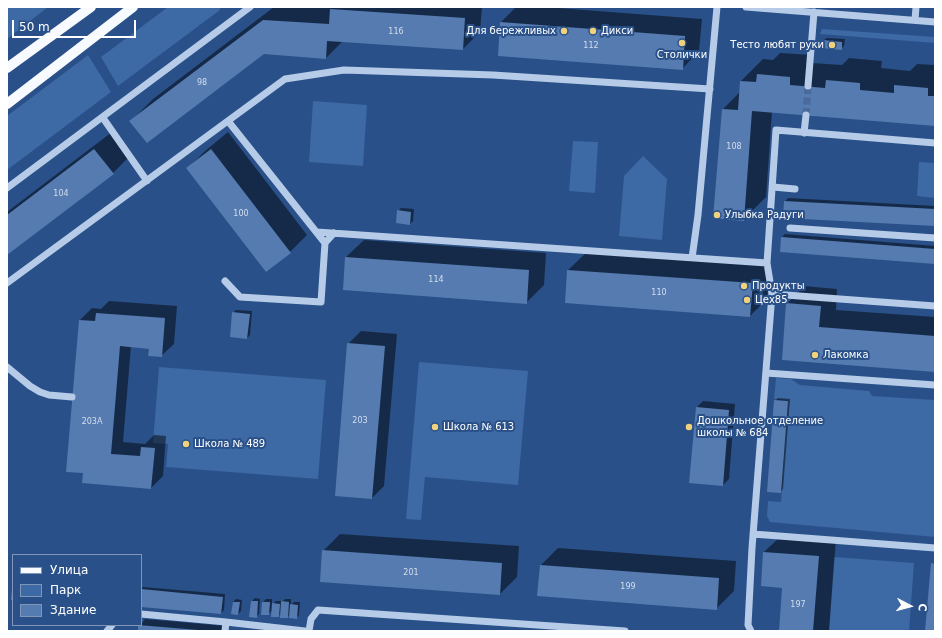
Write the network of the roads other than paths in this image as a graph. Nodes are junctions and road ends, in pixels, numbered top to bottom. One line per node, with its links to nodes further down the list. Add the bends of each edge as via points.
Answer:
1 (91, 7): 12 (main road)
2 (133, 7): 15 (main road)
3 (250, 7): 17 (street)
4 (717, 7): 14 (street)
5 (746, 7): 8 (street)
6 (848, 7): 9 (street)
7 (916, 7): 10 (street)
8 (814, 12): 9 (street); 13 (street)
9 (848, 15): 10 (street)
10 (915, 20): 11 (street)
11 (935, 22)
12 (7, 68)
13 (808, 86)
14 (710, 89): 18 (street, via 493,75 344,70 285,79); 30 (street)
15 (7, 104)
16 (806, 115): 19 (street)
17 (103, 118): 21 (street); 22 (street)
18 (228, 121): 21 (street); 26 (street)
19 (804, 133): 20 (street); 23 (street, via 776,130)
20 (935, 143)
21 (147, 180): 33 (street)
22 (7, 188)
23 (773, 188): 24 (street); 31 (street)
24 (795, 189)
25 (790, 228): 28 (street)
26 (317, 232): 27 (street); 29 (street)
27 (334, 233): 29 (street); 30 (street)
28 (935, 238)
29 (325, 243): 32 (street, via 321,302 240,297)
30 (692, 258): 31 (street)
31 (767, 263): 34 (street)
32 (225, 281)
33 (7, 283)
34 (772, 294): 35 (street); 37 (street)
35 (935, 306)
36 (7, 367): 39 (street, via 40,392)
37 (766, 373): 38 (street); 40 (street)
38 (935, 384)
39 (72, 397)
40 (753, 534): 41 (street); 44 (street)
41 (935, 548)
42 (142, 614): 43 (street)
43 (226, 622): 45 (street); 46 (street)
44 (750, 628): 49 (street)
45 (225, 631)
46 (305, 631)
47 (309, 631): 48 (street, via 311,619 318,610)
48 (625, 631)
49 (743, 631)

